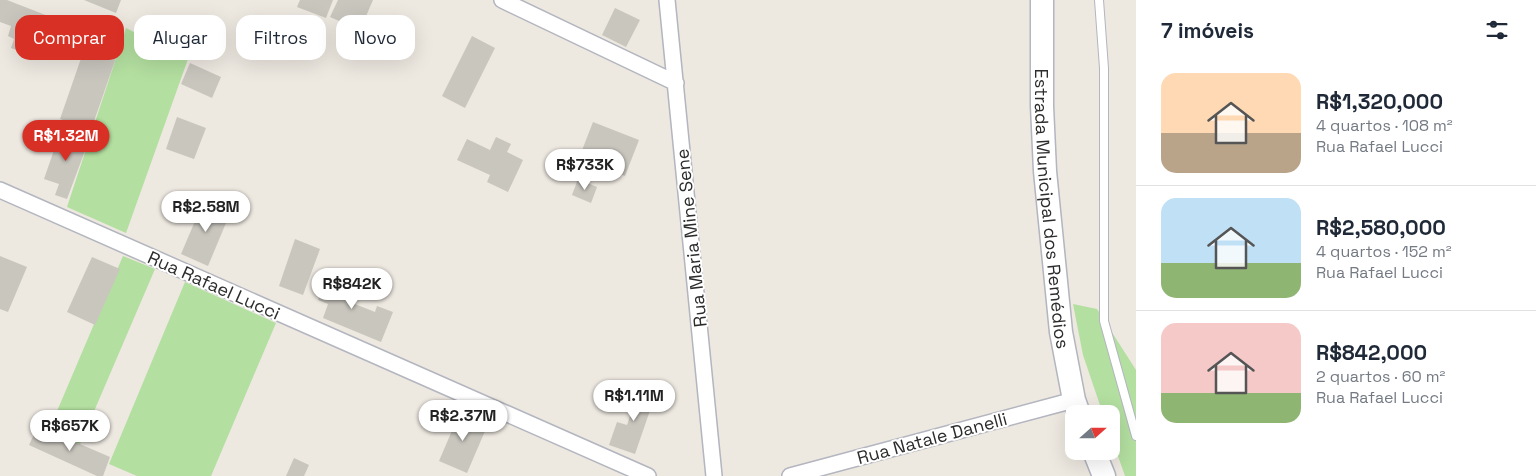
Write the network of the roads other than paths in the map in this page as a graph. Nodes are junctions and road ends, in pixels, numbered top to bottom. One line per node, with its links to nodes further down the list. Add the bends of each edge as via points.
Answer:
1 (502, 0): 5 (street)
2 (667, 0): 5 (street, Rua Maria Mine Sene)
3 (1042, 0): 7 (main road, Estrada Municipal dos Remédios, via 1045,171 1061,332)
4 (1099, 0): 9 (lane, via 1104,68 1104,321)
5 (676, 84): 12 (street, Rua Maria Mine Sene)
6 (0, 190): 11 (street, Rua Rafael Lucci)
7 (1077, 405)
8 (1065, 410): 13 (street, Rua Natale Danelli)
9 (1136, 436)
10 (1098, 460): 14 (main road)
11 (648, 476)
12 (714, 476)
13 (790, 476)
14 (1104, 476)

